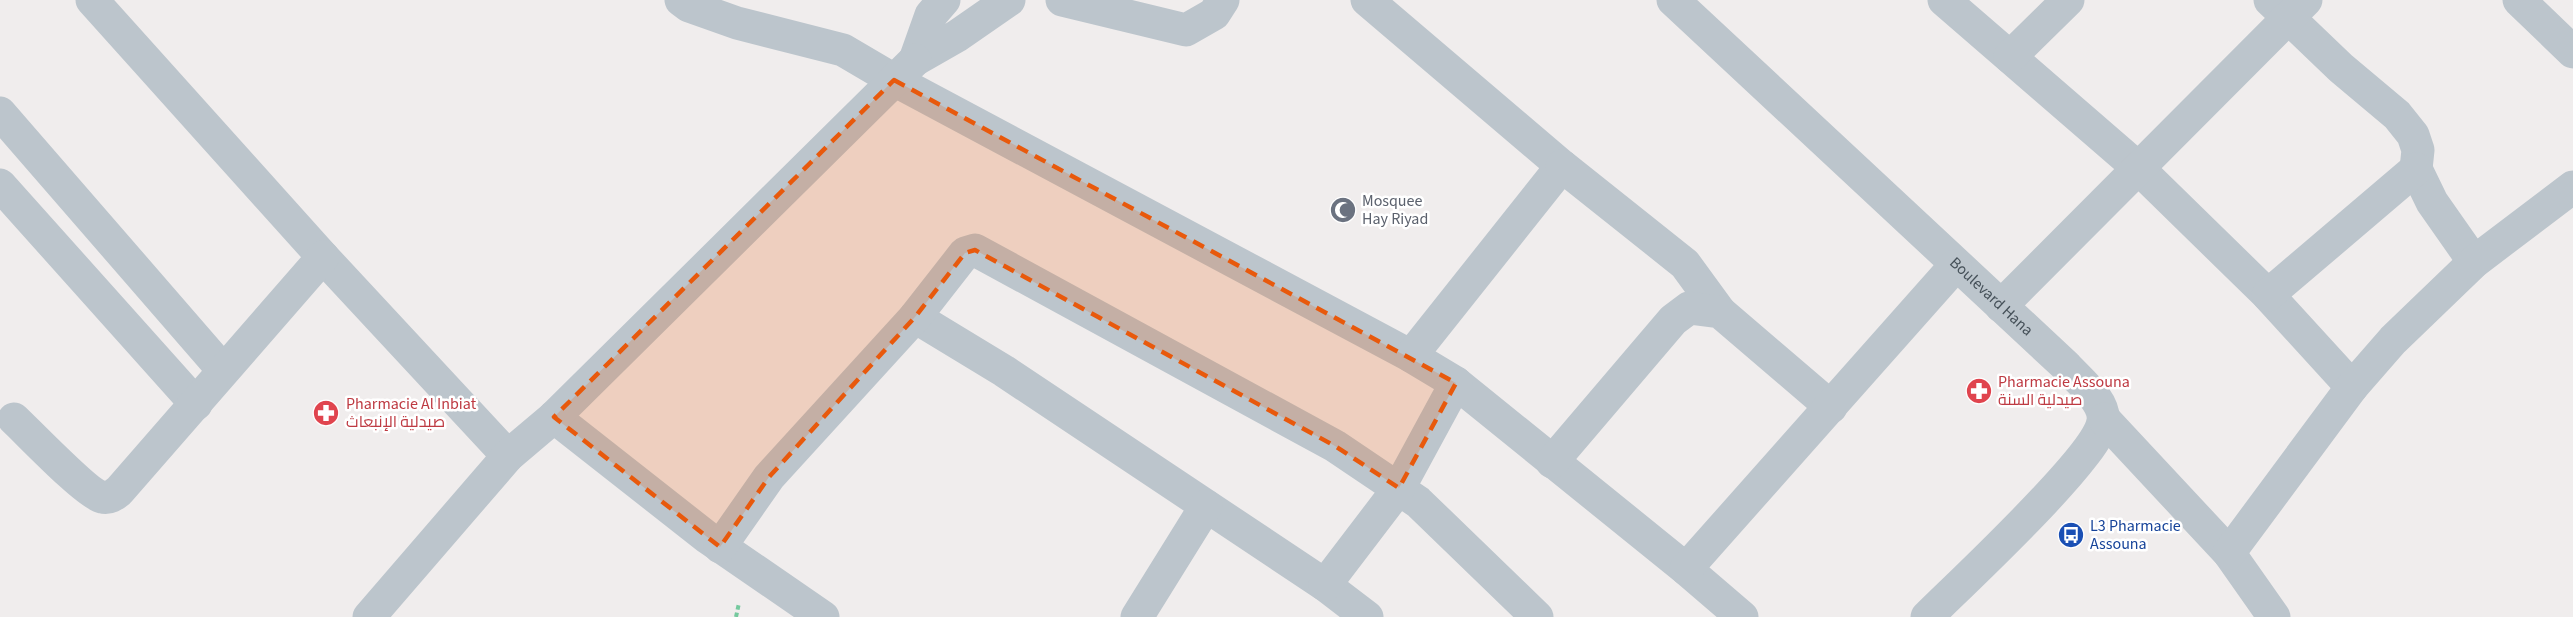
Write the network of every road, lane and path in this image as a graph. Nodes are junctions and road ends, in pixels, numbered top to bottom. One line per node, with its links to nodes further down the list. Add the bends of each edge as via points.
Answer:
1 (92, 0): 24 (street)
2 (681, 0): 16 (street, via 737,23)
3 (1009, 0): 13 (street)
4 (1062, 0): 5 (street, via 1186,30 1214,14)
5 (1223, 0)
6 (1367, 0): 19 (street)
7 (1673, 0): 26 (street, Boulevard Hana)
8 (1944, 0): 15 (street)
9 (2068, 0): 15 (street)
10 (2519, 0): 14 (street)
11 (927, 5): 13 (street); 16 (street)
12 (2288, 6): 20 (street); 21 (street, via 2342,68 2397,115 2413,135 2418,150)
13 (957, 36): 16 (street)
14 (2573, 52)
15 (2010, 57): 20 (street)
16 (905, 70): 31 (street); 37 (street)
17 (0, 113): 18 (street)
18 (41, 161): 23 (street); 32 (street)
19 (1562, 166): 29 (street, via 1685,264); 31 (street)
20 (2137, 168): 27 (street); 28 (street)
21 (2416, 169): 25 (street, via 2432,202); 27 (street)
22 (2573, 187): 25 (street)
23 (3, 189): 35 (street)
24 (323, 258): 32 (street); 40 (street)
25 (2474, 262): 34 (street, via 2393,340)
26 (1955, 266): 28 (street, Boulevard Hana); 36 (street)
27 (2268, 295): 34 (street)
28 (2001, 306): 39 (street, Boulevard Hana, via 2087,389)
29 (1720, 312): 36 (street); 41 (street, via 1689,308 1673,320)
30 (915, 317): 42 (street, via 965,253 975,250 1335,446); 43 (street, via 1004,371); 44 (street, via 769,477)
31 (1411, 356): 33 (street)
32 (223, 370): 35 (street)
33 (1456, 383): 41 (street); 42 (street)
34 (2352, 387): 45 (street)
35 (196, 404): 38 (street, via 119,491 103,498 87,489)
36 (1831, 407): 46 (street)
37 (554, 417): 40 (street); 44 (street)
38 (14, 419)
39 (2104, 419): 45 (street, Boulevard Hana); 54 (street, via 2096,440 2072,471)
40 (508, 456): 48 (street)
41 (1552, 462): 46 (street)
42 (1399, 488): 47 (street); 52 (street)
43 (1206, 506): 47 (street); 50 (street)
44 (720, 547): 49 (street)
45 (2229, 553): 55 (street, Boulevard Hana)
46 (1686, 569): 53 (street)
47 (1325, 585): 51 (street)
48 (369, 617)
49 (823, 617)
50 (1137, 617)
51 (1367, 617)
52 (1536, 617)
53 (1742, 617)
54 (1927, 617)
55 (2274, 617)

